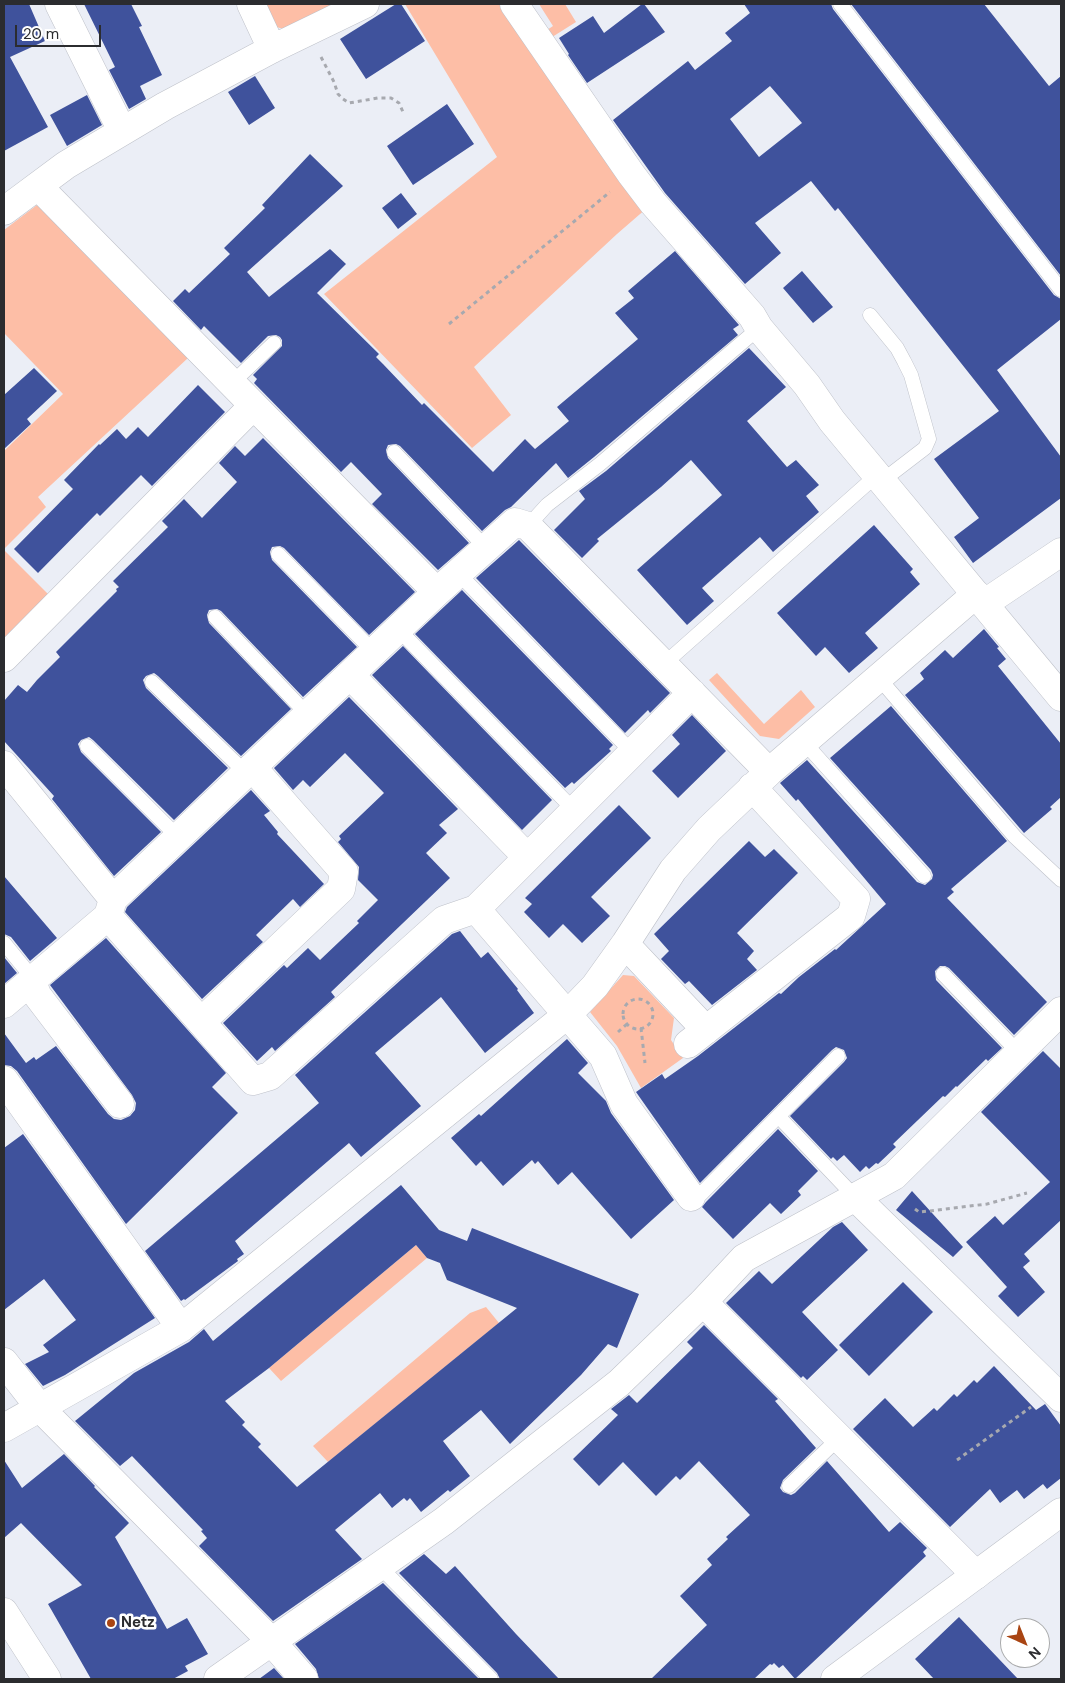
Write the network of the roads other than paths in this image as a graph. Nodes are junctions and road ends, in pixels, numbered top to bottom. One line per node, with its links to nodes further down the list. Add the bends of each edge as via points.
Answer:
1 (59, 4): 7 (street)
2 (251, 4): 6 (street)
3 (365, 4): 6 (street)
4 (514, 4): 12 (street, via 631,174)
5 (840, 4): 10 (lane)
6 (272, 49): 7 (street)
7 (122, 132): 8 (street, via 66,165)
8 (38, 186): 9 (street); 14 (street)
9 (7, 200)
10 (1061, 290)
11 (870, 315): 17 (lane, via 897,348 911,375 929,439 925,448)
12 (759, 328): 17 (street); 18 (lane, via 547,505)
13 (274, 343): 14 (lane)
14 (231, 384): 15 (street)
15 (254, 406): 23 (street); 28 (street)
16 (394, 452): 19 (lane)
17 (879, 478): 24 (street); 29 (lane)
18 (528, 526): 19 (street, via 515,522); 29 (street)
19 (486, 548): 22 (street)
20 (1061, 552): 24 (street)
21 (278, 554): 27 (lane)
22 (458, 573): 23 (street); 38 (lane)
23 (437, 592): 26 (street)
24 (981, 598): 31 (street); 34 (street)
25 (214, 617): 35 (lane)
26 (398, 629): 27 (street); 42 (lane)
27 (374, 652): 30 (street)
28 (4, 658)
29 (664, 664): 33 (street)
30 (350, 675): 35 (street); 44 (street)
31 (878, 678): 36 (street); 46 (lane, via 1015,837)
32 (152, 682): 40 (lane)
33 (692, 692): 38 (street); 41 (street)
34 (1061, 697)
35 (308, 715): 40 (street)
36 (803, 742): 41 (street); 45 (lane)
37 (87, 746): 43 (lane)
38 (632, 752): 42 (street)
39 (4, 765): 47 (street)
40 (249, 770): 43 (street); 56 (street, via 344,872 341,889)
41 (760, 779): 50 (street, via 708,829 673,870); 50 (street, via 856,899 851,916 697,1037)
42 (574, 810): 44 (street)
43 (178, 837): 47 (street)
44 (527, 857): 48 (street)
45 (924, 876)
46 (1061, 880)
47 (110, 907): 52 (street); 56 (street)
48 (476, 909): 55 (street); 56 (street, via 444,920 270,1076 253,1081)
49 (4, 943): 52 (lane)
50 (625, 944): 55 (street, via 595,986)
51 (943, 974): 57 (lane)
52 (32, 981): 53 (street); 60 (street, via 37,994)
53 (4, 1004)
54 (1061, 1011): 57 (street)
55 (568, 1014): 63 (street, via 603,1056 624,1104); 65 (street)
56 (201, 1022)
57 (1019, 1053): 62 (street, via 894,1176)
58 (838, 1056): 61 (lane)
59 (4, 1080): 65 (street)
60 (120, 1104)
61 (778, 1117): 62 (lane); 63 (lane, via 700,1195)
62 (855, 1196): 64 (street, via 744,1258); 67 (street)
63 (691, 1197)
64 (703, 1302): 70 (street); 73 (street, via 619,1383 444,1521)
65 (181, 1328): 68 (street)
66 (4, 1362): 68 (street)
67 (1057, 1394)
68 (40, 1408): 69 (street); 76 (street)
69 (4, 1428)
70 (839, 1438): 71 (lane); 74 (street)
71 (789, 1486)
72 (1061, 1512): 74 (street)
73 (379, 1566): 76 (street); 80 (lane)
74 (976, 1575): 81 (street)
75 (4, 1612): 77 (street)
76 (272, 1641): 78 (street); 79 (street)
77 (47, 1679)
78 (218, 1679)
79 (304, 1679)
80 (491, 1679)
81 (835, 1679)

